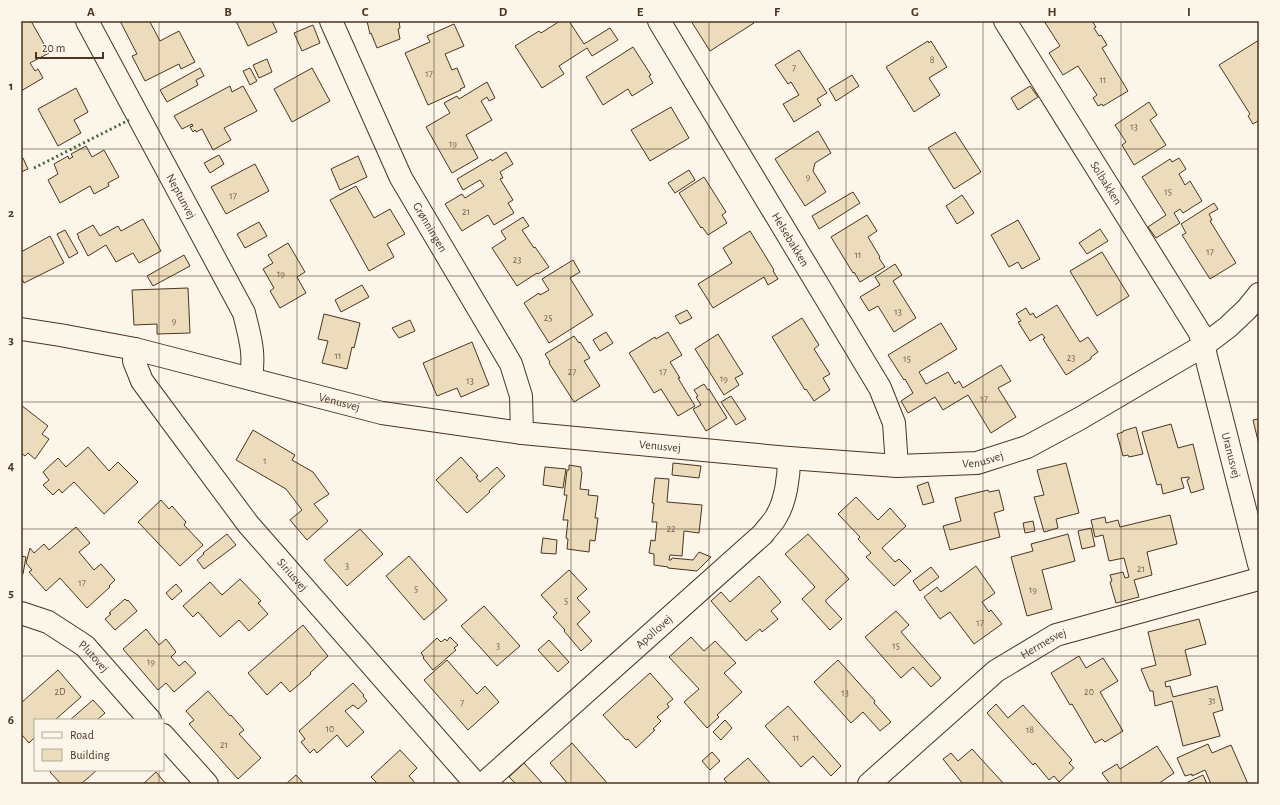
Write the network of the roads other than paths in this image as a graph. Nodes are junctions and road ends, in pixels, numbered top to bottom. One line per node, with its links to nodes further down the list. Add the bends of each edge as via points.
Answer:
1 (87, 21): 9 (street, Neptunvej, via 244,313 253,348)
2 (331, 21): 10 (street, Grønningen, via 401,178 511,364 521,396)
3 (659, 21): 12 (street, Helsebakken, via 880,388 894,423)
4 (1006, 21): 7 (street, Solbakken, via 1200,332)
5 (1259, 294): 7 (street, Venusvej, via 1247,310)
6 (21, 329): 8 (street, Venusvej)
7 (1203, 346): 12 (street, Venusvej, via 1027,447 976,463); 13 (street, Uranusvej)
8 (135, 349): 9 (street, Venusvej); 19 (street, Siriusvej, via 134,361 142,381 248,524)
9 (251, 378): 10 (street, Venusvej, via 382,412)
10 (522, 433): 11 (street, Venusvej)
11 (789, 458): 12 (street, Venusvej); 20 (street, Apollovej, via 789,471 777,516 763,534)
12 (898, 466)
13 (1259, 564)
14 (1259, 579): 21 (street, Hermesvej, via 1056,635 996,672)
15 (21, 613): 16 (street, Plutovej, via 48,622 85,646)
16 (149, 719)
17 (164, 736): 18 (street)
18 (207, 784)
19 (476, 784)
20 (483, 784)
21 (869, 784)

